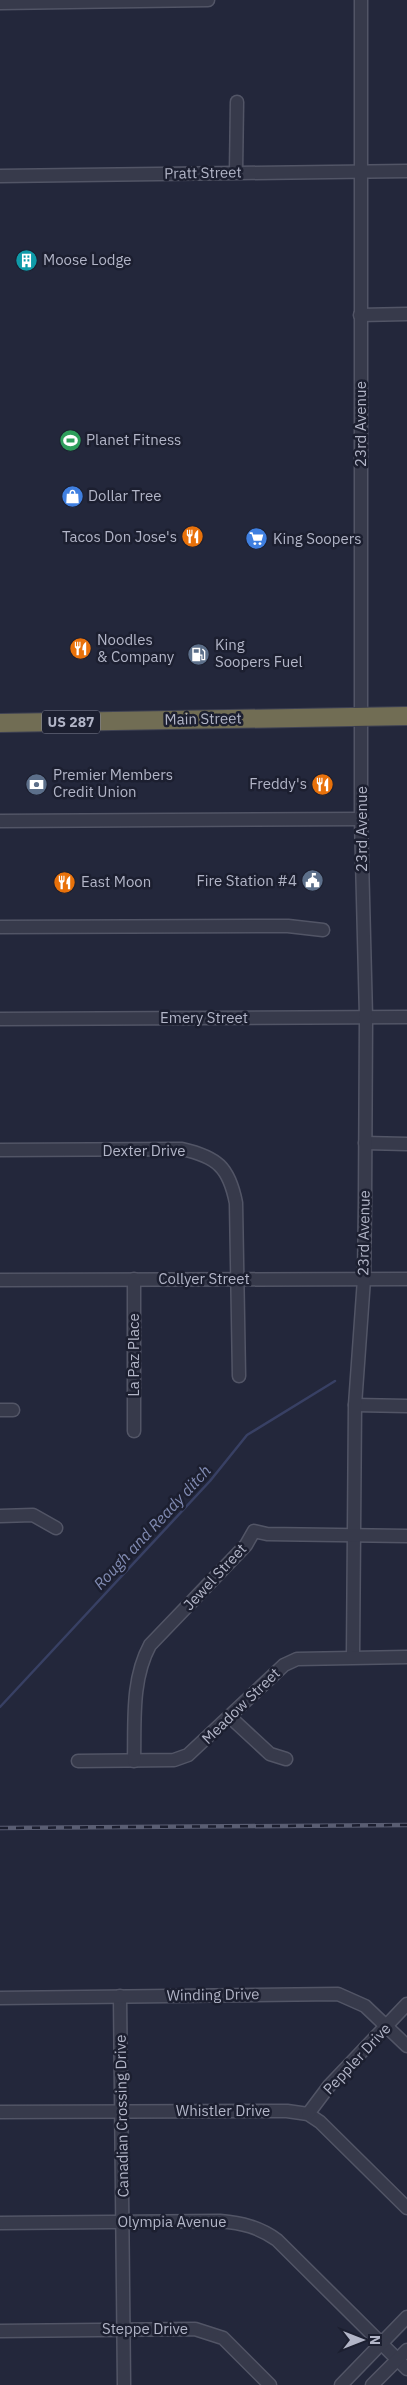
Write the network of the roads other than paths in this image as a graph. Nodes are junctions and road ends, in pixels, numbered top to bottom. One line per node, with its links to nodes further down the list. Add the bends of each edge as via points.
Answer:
1 (105, 0): 2 (street); 4 (street)
2 (208, 0)
3 (361, 0): 8 (street, 23rd Avenue)
4 (0, 3)
5 (236, 102): 7 (street)
6 (407, 171): 8 (street, Pratt Street)
7 (236, 172): 8 (street, Pratt Street); 9 (street, Pratt Street)
8 (362, 172): 11 (street, 23rd Avenue)
9 (0, 176)
10 (407, 314): 11 (street)
11 (360, 315): 12 (street, 23rd Avenue)
12 (362, 716): 13 (highway, Main Street / US 287); 14 (highway, Main Street / US 287); 15 (street, 23rd Avenue)
13 (407, 716)
14 (0, 723)
15 (361, 819): 16 (street); 19 (street, 23rd Avenue)
16 (0, 821)
17 (0, 927): 18 (street, via 288,926)
18 (324, 930)
19 (366, 1017): 20 (street, Emery Street); 21 (street, Emery Street); 22 (street, 23rd Avenue)
20 (407, 1017)
21 (0, 1019)
22 (365, 1143): 23 (street); 27 (street, 23rd Avenue)
23 (407, 1144)
24 (0, 1150): 26 (street, Dexter Drive, via 182,1149 216,1161 228,1178 236,1203)
25 (134, 1279): 26 (street, Collyer Street); 29 (street, Collyer Street); 33 (street, La Paz Place)
26 (238, 1279): 27 (street, Collyer Street); 30 (street, Dexter Drive)
27 (364, 1279): 28 (street, Collyer Street); 31 (street, 23rd Avenue)
28 (407, 1279)
29 (0, 1280)
30 (239, 1376)
31 (356, 1406): 32 (street); 36 (street, 23rd Avenue, via 349,1454)
32 (407, 1406)
33 (134, 1431)
34 (0, 1516): 35 (street, via 33,1515)
35 (56, 1528)
36 (355, 1536): 37 (street, Jewel Street); 38 (street, 23rd Avenue); 43 (street, Jewel Street, via 254,1531 246,1545 150,1645 141,1661 137,1678)
37 (407, 1536)
38 (353, 1657): 39 (street, Meadow Street); 40 (street, Meadow Street, via 297,1659 284,1665)
39 (407, 1657)
40 (230, 1717): 41 (street, via 270,1754); 43 (street, Meadow Street, via 188,1755 174,1760)
41 (286, 1759)
42 (78, 1761): 43 (street, Meadow Street)
43 (134, 1761)
44 (120, 1996): 45 (street, Winding Drive); 47 (street, Winding Drive, via 338,1994 365,2006); 49 (street, Canadian Crossing Drive)
45 (0, 1998)
46 (407, 2004): 47 (street, Peppler Drive)
47 (386, 2026): 48 (street, Winding Drive); 51 (street, Peppler Drive, via 329,2086)
48 (407, 2046)
49 (122, 2111): 50 (street, Whistler Drive); 51 (street, Whistler Drive, via 287,2111); 53 (street, Canadian Crossing Drive)
50 (0, 2112)
51 (308, 2114): 52 (street, via 330,2131)
52 (407, 2208)
53 (123, 2222): 54 (street, Olympia Avenue); 56 (street, Canadian Crossing Drive); 58 (street, Olympia Avenue, via 220,2221 245,2224 266,2232)
54 (0, 2223)
55 (407, 2317): 58 (street)
56 (124, 2329): 57 (street, Steppe Drive); 62 (street, Canadian Crossing Drive); 63 (street, Steppe Drive, via 195,2329 223,2338)
57 (0, 2330)
58 (381, 2343): 60 (street, Olympia Avenue); 64 (street)
59 (407, 2350): 60 (street)
60 (397, 2359): 61 (street, Olympia Avenue); 65 (street)
61 (407, 2369)
62 (124, 2385)
63 (270, 2385)
64 (341, 2385)
65 (372, 2385)

